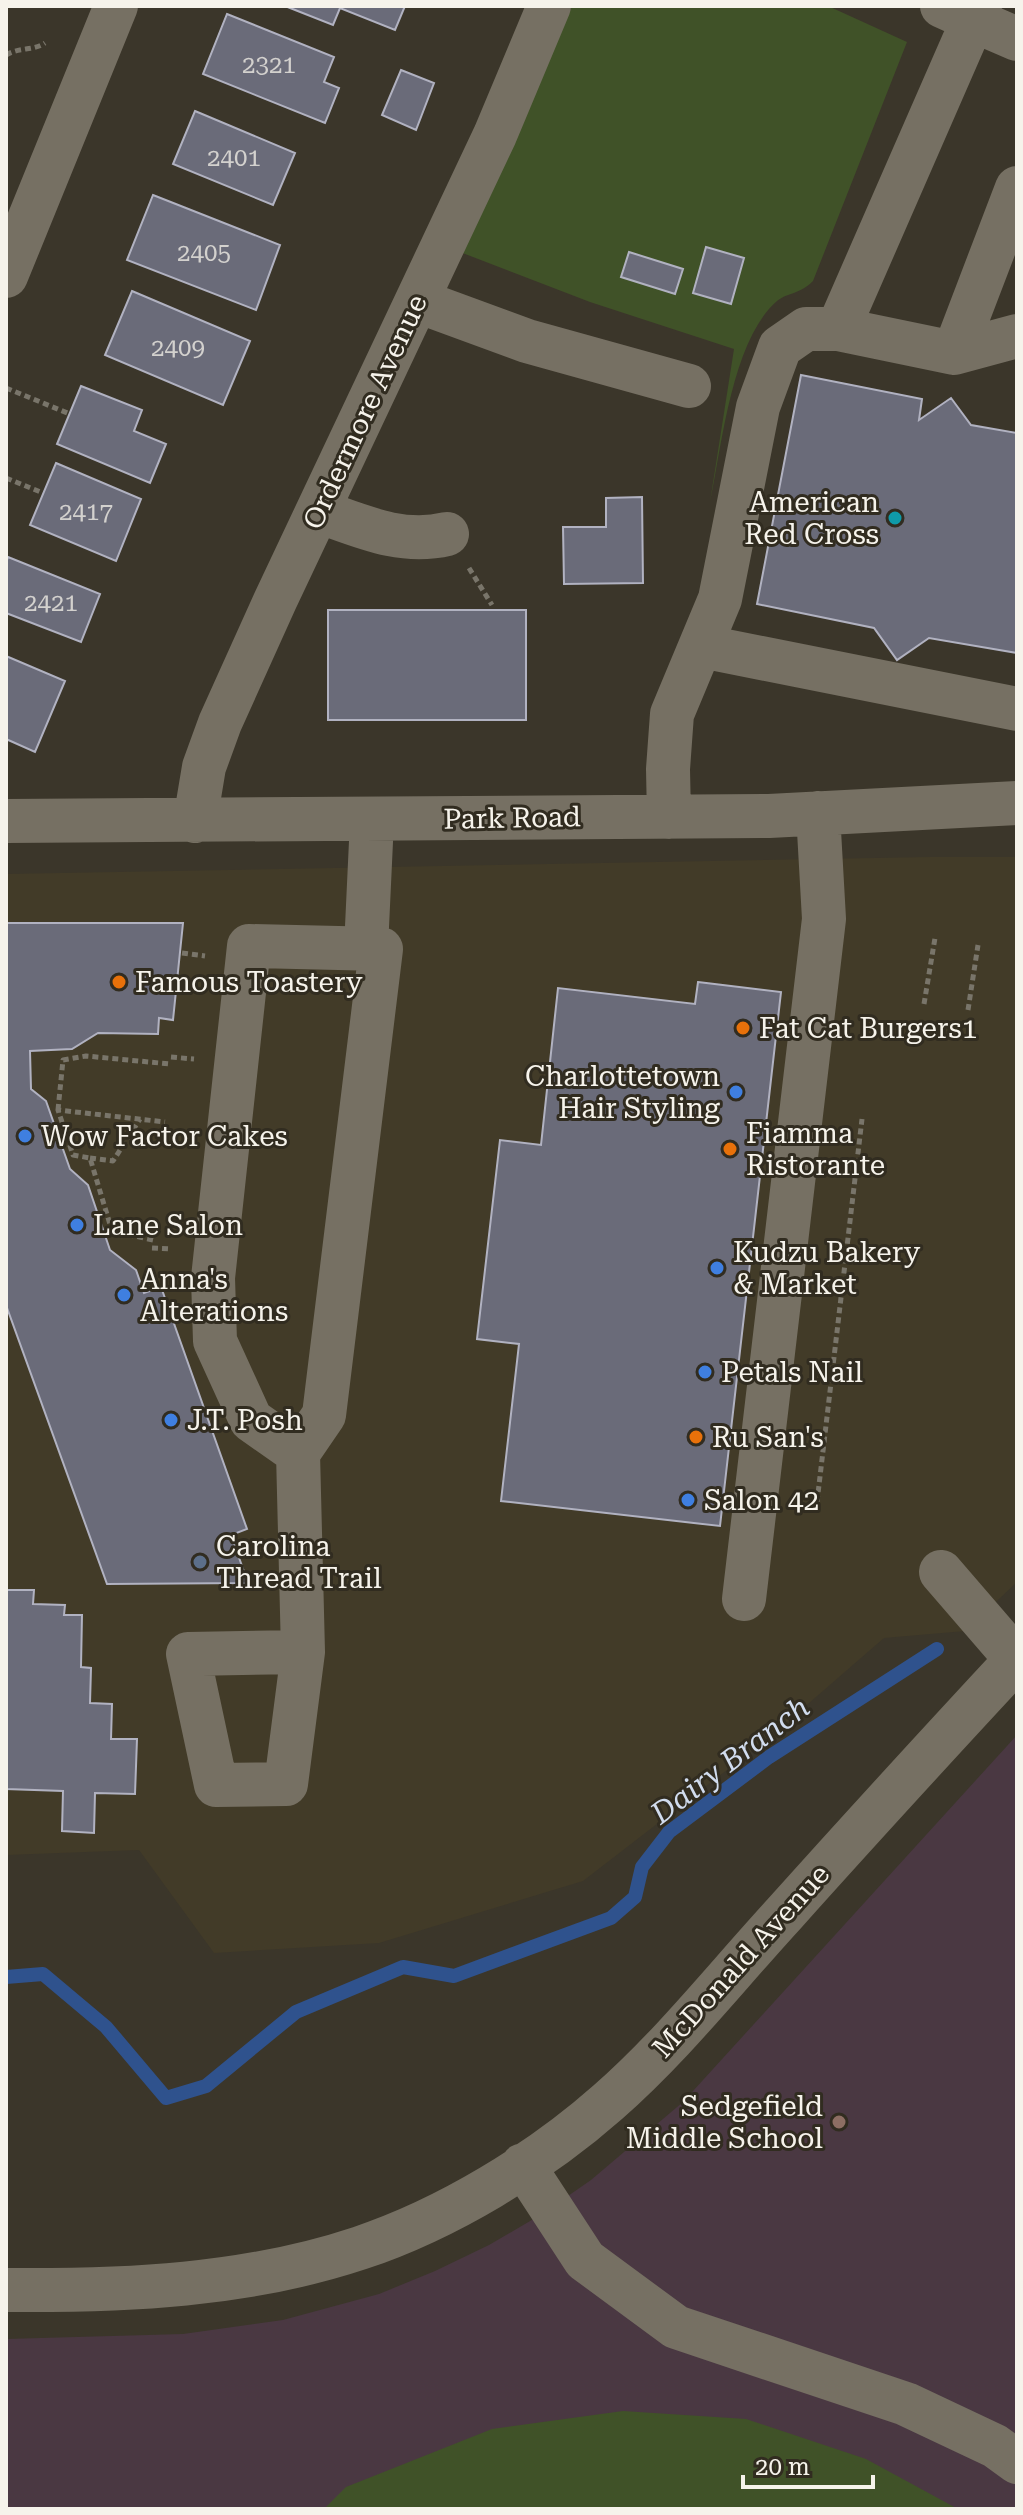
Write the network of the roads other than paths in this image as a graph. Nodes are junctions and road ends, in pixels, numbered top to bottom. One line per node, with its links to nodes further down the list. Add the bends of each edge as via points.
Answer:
1 (549, 6): 7 (street, Ordermore Avenue)
2 (965, 11): 4 (street); 8 (street)
3 (98, 16): 6 (street)
4 (1017, 39)
5 (1017, 188): 10 (street)
6 (6, 276)
7 (418, 301): 11 (street, via 527,341); 12 (street, Ordermore Avenue)
8 (838, 329): 10 (street); 14 (street, via 806,329 780,347 758,407 720,599)
9 (1017, 336): 10 (street)
10 (954, 353)
11 (689, 386)
12 (318, 511): 13 (street, via 376,532 424,540); 21 (street, Ordermore Avenue, via 220,723 204,767)
13 (447, 534)
14 (701, 646): 15 (street); 18 (street, via 672,714)
15 (1017, 709)
16 (1017, 803): 17 (street, Park Road)
17 (818, 813): 18 (street, Park Road); 25 (street, via 824,919)
18 (669, 817): 19 (street, Park Road)
19 (372, 820): 21 (street, Park Road); 22 (street)
20 (6, 821): 21 (street, Park Road)
21 (195, 821)
22 (366, 948): 23 (street, via 381,949 324,1415); 23 (street, via 249,946 213,1278 215,1341 251,1420)
23 (298, 1453): 26 (street)
24 (941, 1572): 27 (street)
25 (744, 1599)
26 (303, 1652)
27 (1017, 1659): 28 (street, McDonald Avenue, via 644,2068 570,2133)
28 (523, 2165): 29 (street, McDonald Avenue, via 403,2231 270,2273 176,2285); 30 (street, via 585,2260 676,2327 906,2404)
29 (6, 2290)
30 (1017, 2462)

